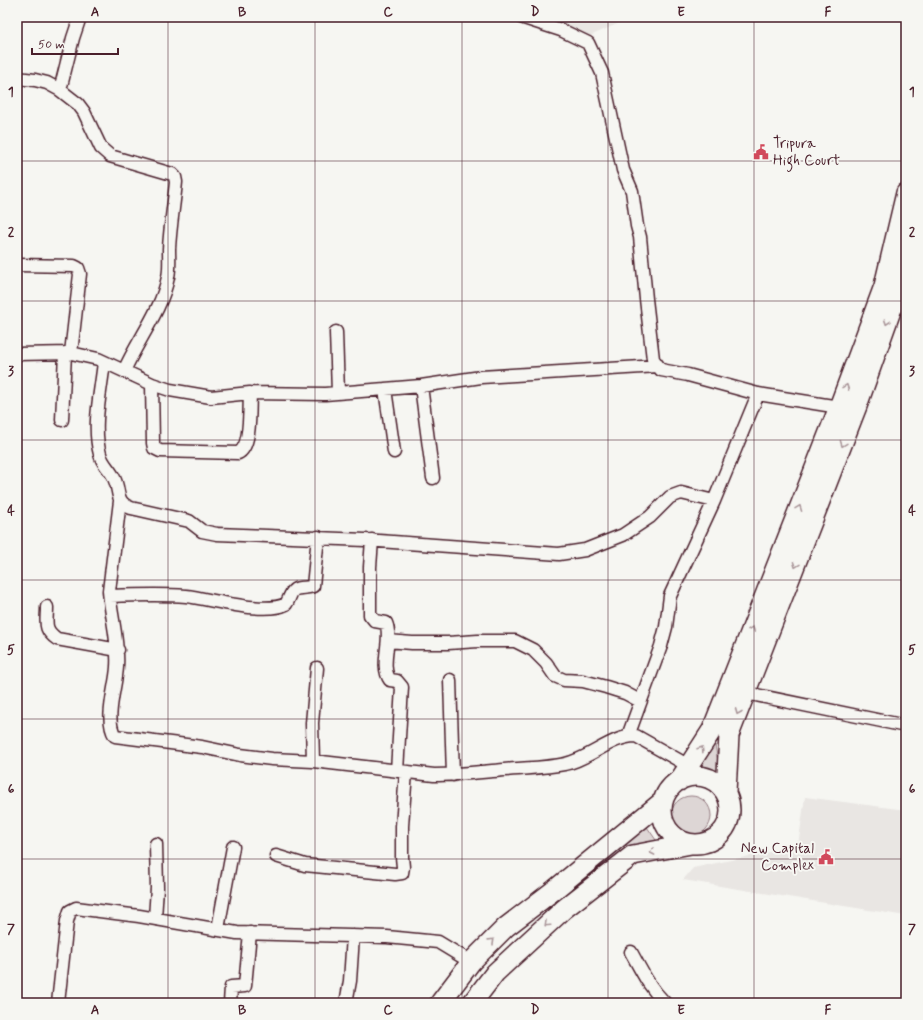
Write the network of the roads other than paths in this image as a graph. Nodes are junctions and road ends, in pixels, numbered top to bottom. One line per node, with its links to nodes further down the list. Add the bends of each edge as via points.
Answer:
1 (80, 17): 4 (street)
2 (521, 17): 13 (street, via 561,30 588,43 602,73 623,170 632,191 640,237 653,359)
3 (17, 78): 4 (street, via 41,81)
4 (60, 90): 14 (street, via 78,104 101,148 110,156 175,177 168,277 154,314)
5 (906, 193): 21 (main road, one-way to 5, via 884,286)
6 (906, 258): 8 (main road)
7 (17, 265): 10 (street, via 78,268 80,274)
8 (901, 294): 35 (main road, one-way to 35)
9 (336, 332): 19 (street)
10 (68, 353): 11 (street); 12 (street); 22 (street)
11 (17, 354)
12 (104, 362): 14 (street); 25 (street, via 97,428 100,454 104,465 114,477)
13 (658, 366): 16 (street, via 481,377); 20 (street, via 661,370)
14 (124, 371): 15 (street)
15 (152, 384): 18 (street, via 211,397); 18 (street, via 152,443 154,448 160,450 238,453 242,451 246,445 248,432)
16 (421, 386): 17 (street); 24 (street)
17 (385, 389): 19 (street); 23 (street)
18 (250, 393): 19 (street)
19 (338, 393)
20 (758, 394): 21 (street); 26 (street)
21 (839, 408): 41 (main road, one-way to 21, via 712,730)
22 (62, 420)
23 (394, 452)
24 (433, 478)
25 (120, 501): 27 (street, via 131,508 189,521 202,531 217,534); 29 (street)
26 (714, 501): 28 (street, via 681,493 670,497 650,517 623,535 585,550 560,554); 36 (street, via 670,596 661,646)
27 (318, 537): 28 (street); 29 (street, via 312,586 292,591 286,604 275,608 214,602 188,596)
28 (372, 540): 31 (street, via 370,615 375,621 386,622)
29 (110, 596): 32 (street)
30 (47, 607): 32 (street, via 48,630 57,639)
31 (388, 642): 36 (street, via 515,641 533,650 555,676 564,680 583,681 606,687); 40 (street, via 386,671 390,680 397,681 402,687)
32 (118, 650): 39 (street, via 110,719 111,730 115,736 272,759)
33 (317, 668): 39 (street, via 312,722)
34 (450, 680): 42 (street)
35 (746, 693): 37 (street); 43 (main road, one-way to 43, via 729,734)
36 (640, 701): 38 (street)
37 (906, 726)
38 (628, 736): 41 (street, via 636,736); 42 (street, via 566,764)
39 (313, 760): 40 (street)
40 (402, 772): 42 (street); 48 (street, via 402,873 305,865)
41 (684, 773): 43 (main road, via 688,777 699,776 709,779); 44 (main road, via 666,793)
42 (453, 775)
43 (726, 792): 46 (main road, via 730,814 728,824 722,833 702,844)
44 (663, 801): 46 (main road, via 664,824 680,840); 54 (main road, one-way to 44, via 506,927)
45 (156, 844): 49 (street)
46 (691, 844): 59 (main road, one-way to 59, via 633,855 564,909 495,973)
47 (232, 847): 50 (street)
48 (276, 856)
49 (155, 918): 50 (street); 55 (street, via 76,908 70,911)
50 (218, 929): 51 (street)
51 (250, 933): 52 (street); 56 (street, via 245,986 231,987)
52 (353, 936): 54 (street, via 438,942); 57 (street)
53 (631, 952): 60 (street, via 647,982)
54 (471, 962): 58 (main road)
55 (58, 1003)
56 (230, 1003)
57 (346, 1003)
58 (440, 1003)
59 (472, 1003)
60 (665, 1003)

